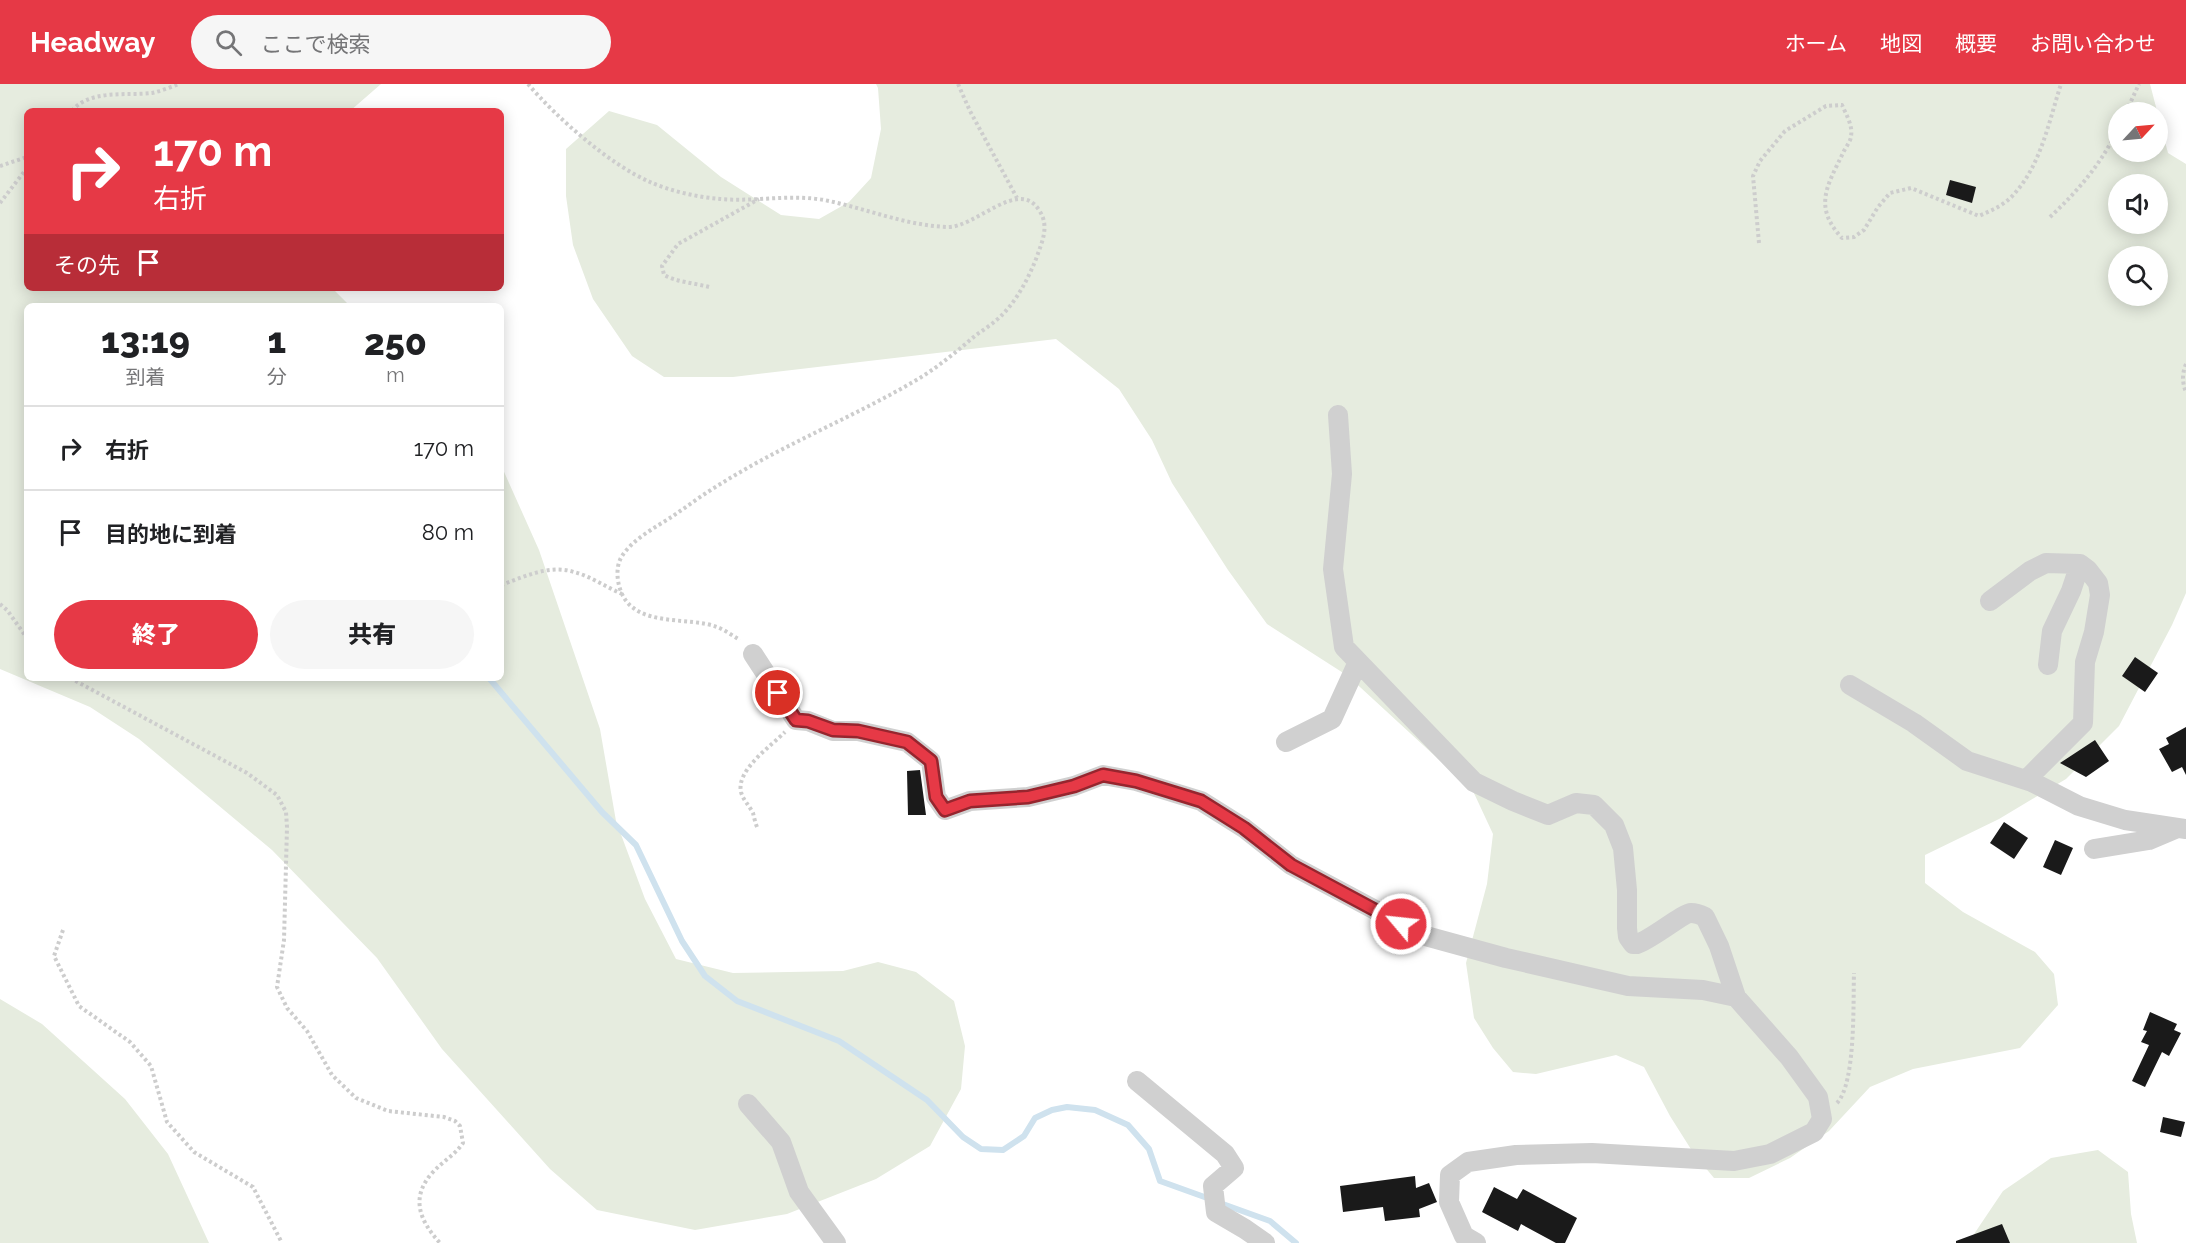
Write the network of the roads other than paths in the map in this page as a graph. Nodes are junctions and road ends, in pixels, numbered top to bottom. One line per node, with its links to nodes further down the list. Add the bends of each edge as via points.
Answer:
1 (1338, 415): 5 (street, via 1342,474 1334,568 1344,647)
2 (2080, 564): 3 (street, via 2046,563); 6 (street, via 2052,631); 9 (street, via 2098,583 2100,595 2085,662 2083,723)
3 (1990, 602)
4 (753, 654): 12 (street, via 796,720 907,742 931,761 936,797 945,810 970,801 1028,797 1103,775 1136,781 1201,801 1291,865 1422,934 1628,986 1703,990)
5 (1358, 662): 8 (street, via 1332,719); 12 (street, via 1474,782 1548,815 1576,803 1594,805 1614,825 1623,848 1628,937 1633,944 1661,932 1685,914 1693,912 1705,917)
6 (2048, 665)
7 (1850, 685): 9 (street, via 1967,760)
8 (1286, 742)
9 (2026, 780): 10 (street, via 2079,806 2125,820)
10 (2181, 829): 11 (street, via 2149,840)
11 (2094, 849)
12 (1736, 997): 17 (street, via 1818,1097 1822,1119 1814,1132 1770,1154 1734,1161 1592,1153 1516,1155 1468,1162 1450,1175 1449,1202 1464,1236)
13 (1137, 1081): 16 (street, via 1225,1154 1234,1168 1213,1186 1216,1212)
14 (748, 1104): 15 (street, via 781,1142 799,1192)
15 (836, 1243)
16 (1265, 1243)
17 (1476, 1243)

